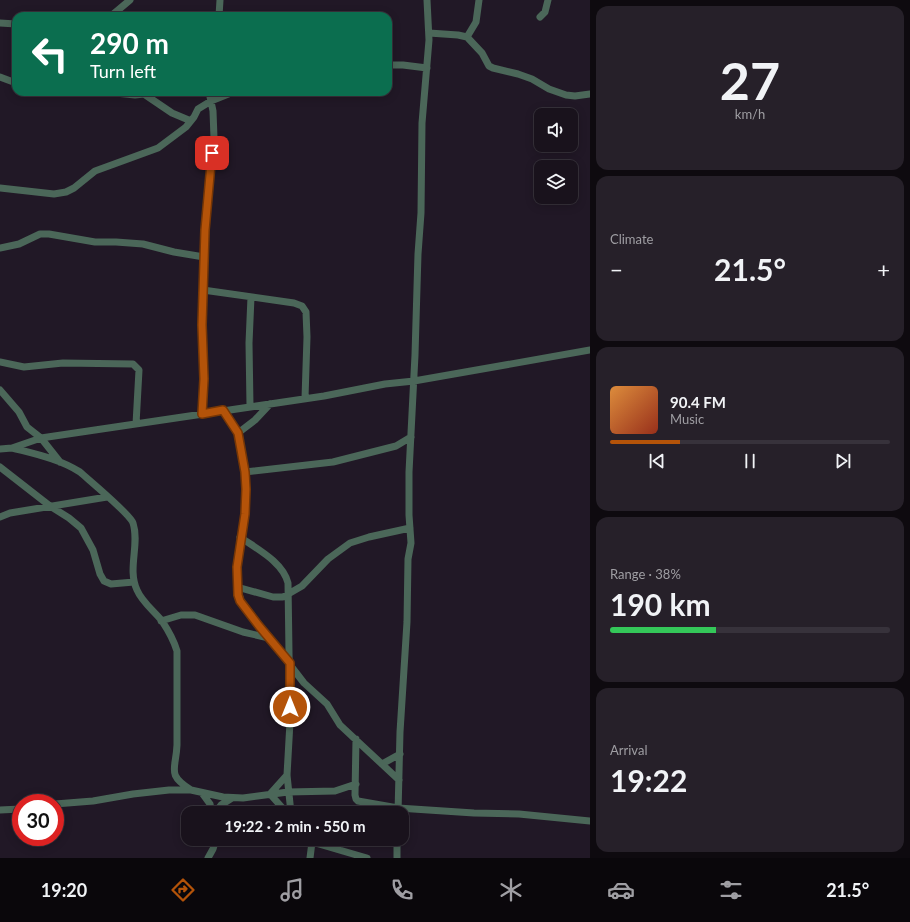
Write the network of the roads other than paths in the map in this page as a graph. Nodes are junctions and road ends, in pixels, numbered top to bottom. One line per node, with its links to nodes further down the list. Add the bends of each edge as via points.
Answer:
1 (130, 0): 6 (street)
2 (220, 0): 7 (street)
3 (427, 0): 11 (street)
4 (479, 0): 12 (street, via 476,22)
5 (548, 0): 8 (street, via 545,12)
6 (116, 12)
7 (219, 12)
8 (540, 17)
9 (0, 23): 10 (street)
10 (12, 24)
11 (429, 33): 12 (street); 14 (street)
12 (467, 37): 17 (street, via 493,68 532,79 566,95)
13 (392, 65): 14 (street)
14 (427, 68): 30 (street, via 422,123)
15 (0, 77): 16 (street)
16 (12, 82)
17 (590, 94)
18 (147, 96): 22 (street, via 172,113)
19 (210, 96): 21 (street)
20 (224, 96): 21 (street)
21 (211, 101): 22 (street, via 198,109); 25 (street, via 214,138)
22 (191, 121): 23 (street, via 158,148 95,171 66,192 54,194)
23 (0, 188)
24 (0, 248): 25 (street, via 18,244 40,234 49,234 95,242 143,244)
25 (204, 257): 26 (street)
26 (203, 290): 27 (street); 36 (street)
27 (251, 297): 32 (street, via 294,303 302,306 306,312); 34 (street)
28 (590, 350): 30 (street)
29 (0, 362): 37 (street, via 24,367 63,363 133,364 139,370)
30 (414, 381): 32 (street); 39 (street)
31 (0, 390): 40 (street, via 19,412 27,427)
32 (305, 398): 33 (street)
33 (270, 404): 34 (street); 38 (street)
34 (250, 406): 35 (street)
35 (223, 410): 36 (street); 38 (street)
36 (202, 414): 37 (street)
37 (136, 424): 40 (street)
38 (238, 433): 45 (street)
39 (411, 437): 45 (street, via 396,446 333,462); 49 (street)
40 (41, 438): 41 (street); 43 (street)
41 (12, 448): 42 (street); 43 (street)
42 (0, 449)
43 (60, 462): 46 (street, via 80,472)
44 (0, 467): 47 (street)
45 (245, 472): 50 (street, via 245,514)
46 (106, 496): 47 (street); 51 (street, via 131,518 133,523)
47 (50, 506): 48 (street); 51 (street, via 81,528 93,550 104,581 111,584)
48 (0, 517)
49 (410, 528): 53 (street, via 350,544 328,559 302,586); 58 (street)
50 (240, 538): 52 (street); 53 (street, via 266,555 283,572 288,583)
51 (134, 582): 54 (street, via 137,591)
52 (237, 587): 53 (street, via 273,597); 55 (street, via 240,601)
53 (287, 595): 56 (street)
54 (161, 621): 55 (street, via 181,615 194,615); 63 (street, via 177,651 175,776)
55 (269, 638): 56 (street)
56 (290, 663): 57 (street, via 304,683 327,704 340,725); 60 (street)
57 (356, 739): 59 (street); 62 (street)
58 (400, 754): 59 (street); 61 (street)
59 (382, 764): 61 (street)
60 (287, 775): 64 (street); 66 (street)
61 (399, 780): 74 (street)
62 (356, 784): 64 (street, via 335,791); 73 (street, via 355,795 358,801)
63 (191, 790): 65 (street); 68 (street, via 169,790)
64 (288, 792): 66 (street); 72 (street)
65 (202, 793): 67 (street); 69 (street)
66 (270, 794): 67 (street); 71 (street)
67 (232, 798): 70 (street)
68 (64, 803)
69 (211, 806)
70 (220, 806)
71 (281, 806)
72 (290, 806)
73 (384, 806)
74 (398, 806)
75 (12, 809): 76 (street)
76 (0, 810)
77 (409, 811): 78 (street, via 519,814)
78 (590, 821)
79 (214, 846): 84 (street)
80 (310, 846): 85 (street)
81 (329, 846): 83 (street)
82 (397, 846): 87 (street)
83 (332, 847): 86 (street)
84 (208, 858)
85 (310, 858)
86 (367, 858)
87 (397, 858)

